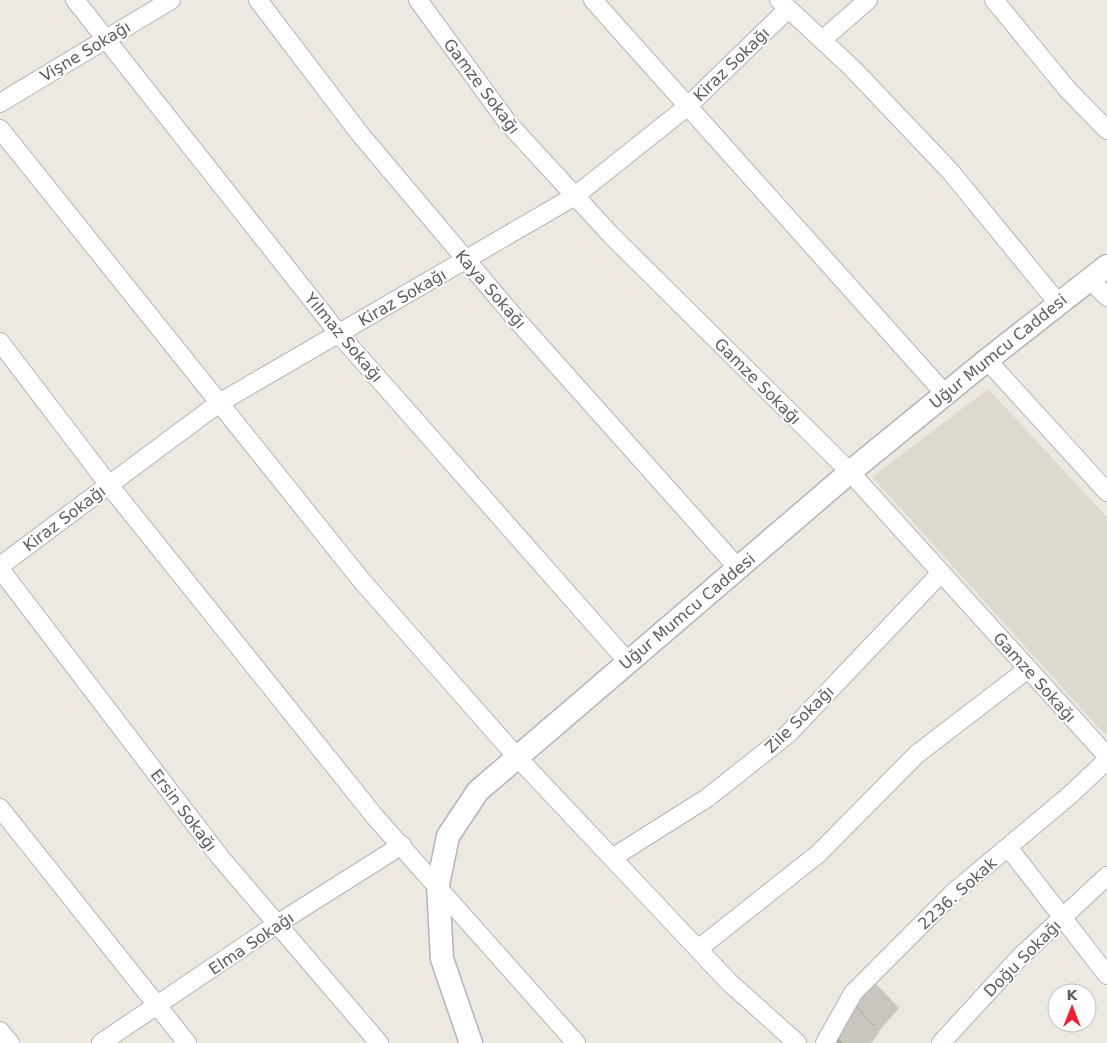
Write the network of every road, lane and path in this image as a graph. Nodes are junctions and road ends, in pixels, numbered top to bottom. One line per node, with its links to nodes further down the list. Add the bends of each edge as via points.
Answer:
1 (75, 0): 9 (street, Yılmaz Sokağı)
2 (171, 0): 9 (street, Vişne Sokağı)
3 (258, 0): 16 (street, Kaya Sokağı, via 360,134)
4 (418, 0): 15 (street, Gamze Sokağı, via 508,124)
5 (594, 0): 12 (street)
6 (868, 0): 10 (street)
7 (994, 0): 14 (street, via 1068,90)
8 (783, 4): 10 (street); 12 (street, Kiraz Sokağı)
9 (107, 38): 11 (street, Vişne Sokağı); 20 (street, Yılmaz Sokağı)
10 (822, 40): 19 (street, via 950,171)
11 (0, 103)
12 (688, 106): 15 (street, Kiraz Sokağı); 23 (street)
13 (0, 129): 24 (street)
14 (1107, 130)
15 (575, 196): 16 (street, Kiraz Sokağı); 25 (street, Gamze Sokağı)
16 (466, 260): 20 (street, Kiraz Sokağı); 29 (street, Kaya Sokağı)
17 (1098, 272): 18 (street); 19 (street, Uğur Mumcu Caddesi)
18 (1107, 297)
19 (1058, 303): 22 (street, Uğur Mumcu Caddesi)
20 (339, 334): 24 (street, Kiraz Sokağı); 31 (street, Yılmaz Sokağı)
21 (0, 342): 26 (street)
22 (987, 360): 23 (street, Uğur Mumcu Caddesi); 27 (street)
23 (945, 394): 25 (street, Uğur Mumcu Caddesi)
24 (219, 403): 26 (street, Kiraz Sokağı); 33 (street, via 362,580)
25 (850, 472): 29 (street, Uğur Mumcu Caddesi); 30 (street, Gamze Sokağı)
26 (109, 485): 28 (street, Kiraz Sokağı); 36 (street, via 376,818)
27 (1107, 492)
28 (0, 567): 42 (street, Ersin Sokağı, via 220,857)
29 (738, 568): 31 (street, Uğur Mumcu Caddesi)
30 (941, 573): 32 (street, Gamze Sokağı); 38 (street, Zile Sokağı, via 788,734 707,798)
31 (628, 662): 33 (street, Uğur Mumcu Caddesi)
32 (1028, 670): 34 (street, Gamze Sokağı); 43 (street, via 916,754 818,854)
33 (517, 757): 38 (street); 40 (street, Uğur Mumcu Caddesi, via 478,791 448,836)
34 (1107, 758): 37 (street, 2236. Sokak, via 1070,795)
35 (0, 808): 45 (street)
36 (402, 845): 40 (street); 42 (street, Elma Sokağı)
37 (1008, 847): 41 (street); 54 (street, 2236. Sokak, via 953,893 853,993)
38 (612, 858): 43 (street)
39 (1107, 876): 41 (street, Doğu Sokağı)
40 (438, 885): 51 (street, Uğur Mumcu Caddesi, via 442,959); 52 (street)
41 (1062, 918): 44 (street); 55 (street, Doğu Sokağı, via 1020,957)
42 (277, 924): 45 (street, Elma Sokağı); 50 (street, Ersin Sokağı)
43 (698, 949): 53 (street, via 729,982)
44 (1107, 975)
45 (157, 1006): 48 (street, Elma Sokağı); 49 (street)
46 (0, 1031): 47 (street)
47 (10, 1043)
48 (101, 1043)
49 (187, 1043)
50 (378, 1043)
51 (471, 1043)
52 (576, 1043)
53 (797, 1043)
54 (825, 1043)
55 (941, 1043)

